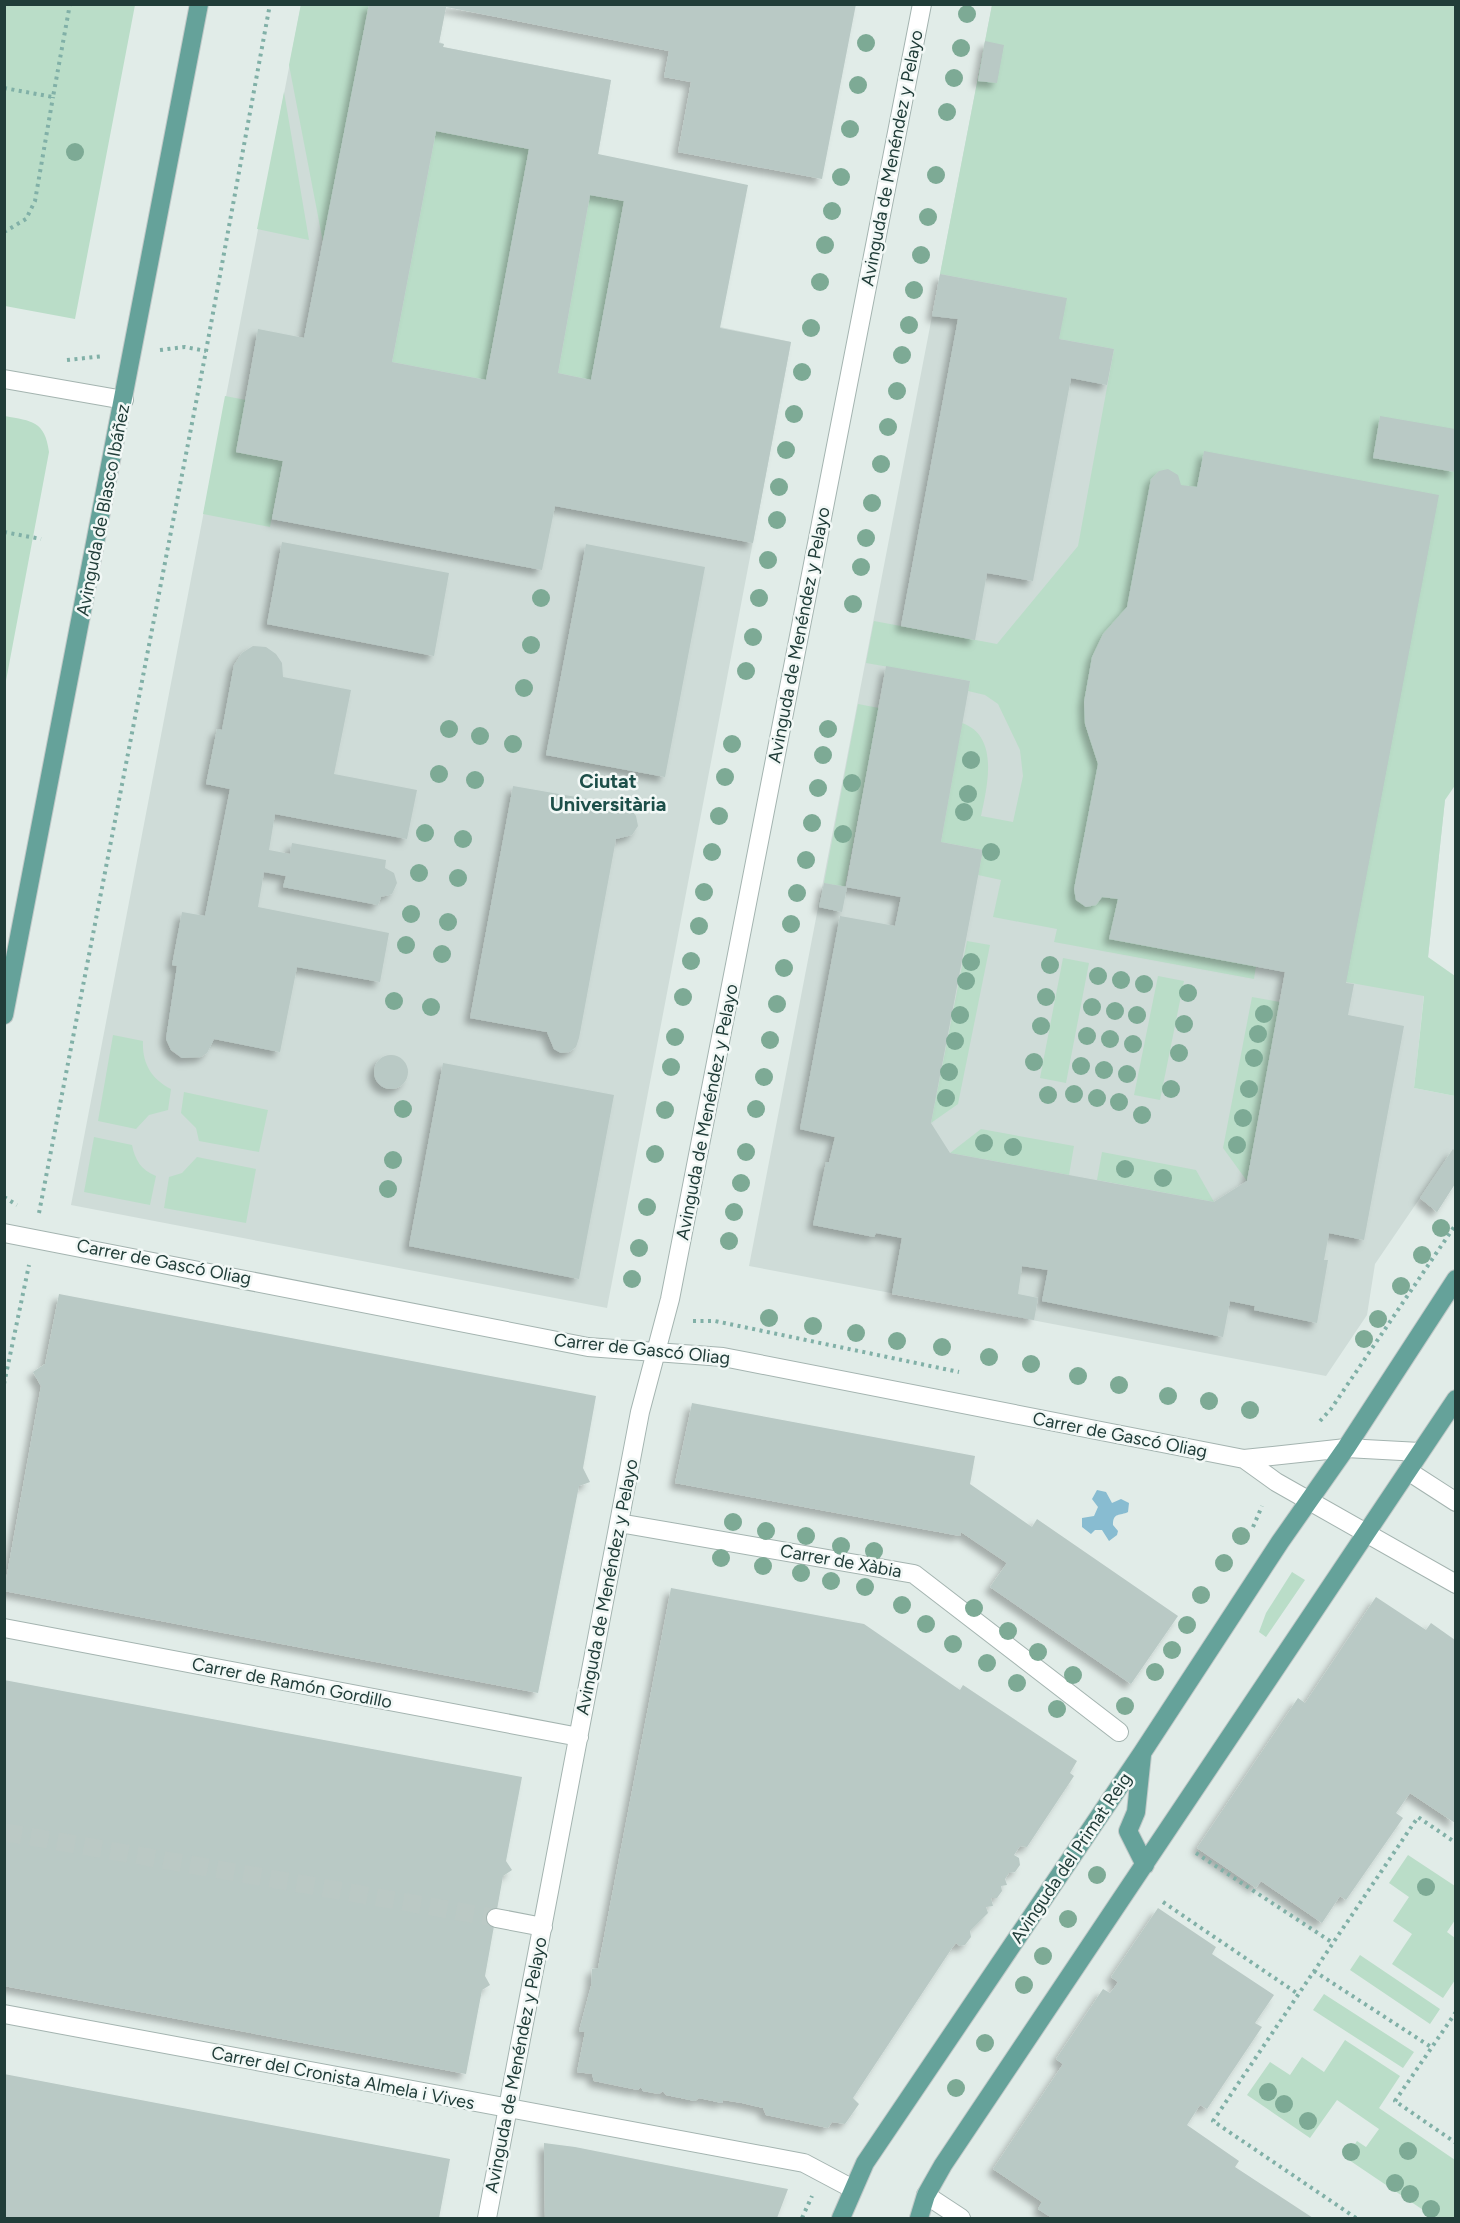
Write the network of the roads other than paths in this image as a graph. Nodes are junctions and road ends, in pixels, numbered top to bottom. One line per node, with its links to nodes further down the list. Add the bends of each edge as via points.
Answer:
1 (199, 4): 4 (main road, Avinguda de Blasco Ibáñez)
2 (922, 4): 8 (street, Avinguda de Menéndez y Pelayo, via 670,1299)
3 (4, 379): 4 (street)
4 (124, 400): 5 (main road, Avinguda de Blasco Ibáñez)
5 (4, 1015)
6 (4, 1233): 8 (street, Carrer de Gascó Oliag, via 588,1347)
7 (1455, 1279): 10 (main road, Avinguda del Primat Reig)
8 (655, 1351): 12 (street, Carrer de Gascó Oliag, via 723,1357); 16 (street, Avinguda de Menéndez y Pelayo)
9 (1455, 1399): 11 (main road)
10 (1346, 1448): 11 (street); 12 (street, Carrer de Gascó Oliag); 14 (main road, Avinguda del Primat Reig)
11 (1420, 1452): 13 (main road)
12 (1244, 1459): 14 (street, Carrer de Gascó Oliag)
13 (1408, 1471): 15 (street); 17 (main road)
14 (1309, 1501): 17 (street); 22 (main road, Avinguda del Primat Reig)
15 (1455, 1502)
16 (619, 1523): 20 (street, Carrer de Xàbia, via 914,1574); 21 (street, Avinguda de Menéndez y Pelayo)
17 (1367, 1533): 18 (street); 23 (main road)
18 (1455, 1584)
19 (4, 1628): 21 (street, Carrer de Ramón Gordillo)
20 (1119, 1732)
21 (579, 1737): 25 (street, Avinguda de Menéndez y Pelayo)
22 (1142, 1753): 23 (main road, via 1136,1812 1128,1831); 28 (main road, Avinguda del Primat Reig, via 865,2163)
23 (1145, 1865): 29 (main road)
24 (496, 1918): 25 (street)
25 (543, 1927): 27 (street, Avinguda de Menéndez y Pelayo)
26 (4, 2014): 27 (street, Carrer del Cronista Almela i Vives)
27 (507, 2109): 28 (street, Carrer del Cronista Almela i Vives, via 804,2163); 30 (street, Avinguda de Menéndez y Pelayo)
28 (853, 2189): 31 (main road, Avinguda del Primat Reig)
29 (926, 2195): 32 (main road); 33 (street)
30 (487, 2218)
31 (841, 2218)
32 (919, 2218)
33 (962, 2218)

